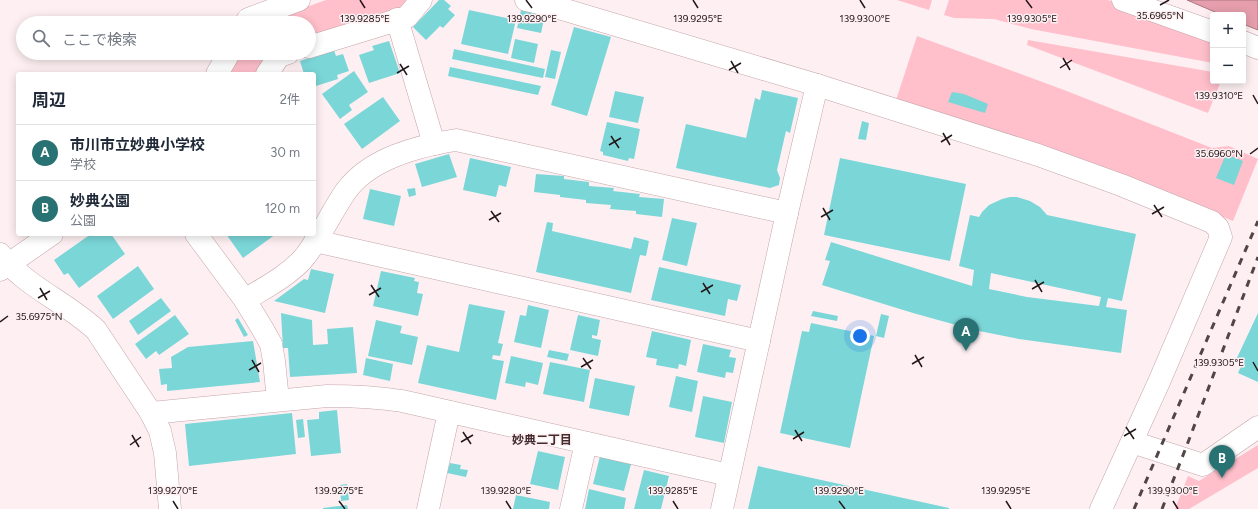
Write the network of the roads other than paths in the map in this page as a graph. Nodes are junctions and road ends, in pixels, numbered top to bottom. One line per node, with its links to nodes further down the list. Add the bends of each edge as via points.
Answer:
1 (299, 0): 5 (street)
2 (421, 0): 6 (street, via 407,17)
3 (526, 0): 15 (street)
4 (1123, 0): 7 (street)
5 (256, 16)
6 (397, 19): 9 (street); 16 (street)
7 (1210, 31)
8 (1246, 43): 10 (street)
9 (316, 44)
10 (1258, 48)
11 (225, 60): 13 (street)
12 (276, 60): 14 (street)
13 (217, 72)
14 (268, 72)
15 (817, 85): 17 (street); 28 (street, via 1038,155 1121,185 1212,222 1218,228 1221,237)
16 (434, 144): 17 (street, via 456,140 475,143); 20 (street, via 390,158 364,172 346,191)
17 (787, 213): 23 (street)
18 (49, 236): 21 (street)
19 (197, 236): 22 (street)
20 (315, 241): 22 (street, via 290,272); 23 (street)
21 (3, 263): 26 (street, via 96,330)
22 (245, 300): 24 (street, via 270,344)
23 (759, 341): 30 (street)
24 (278, 400): 25 (street, via 327,396 377,397); 26 (street)
25 (449, 412): 29 (street); 32 (street)
26 (151, 413): 31 (street, via 160,431 165,453)
27 (1258, 427): 28 (street, via 1203,465)
28 (1132, 442): 35 (street)
29 (586, 443): 30 (street); 33 (street)
30 (729, 475): 34 (street)
31 (170, 509)
32 (428, 509)
33 (571, 509)
34 (722, 509)
35 (1101, 509)

